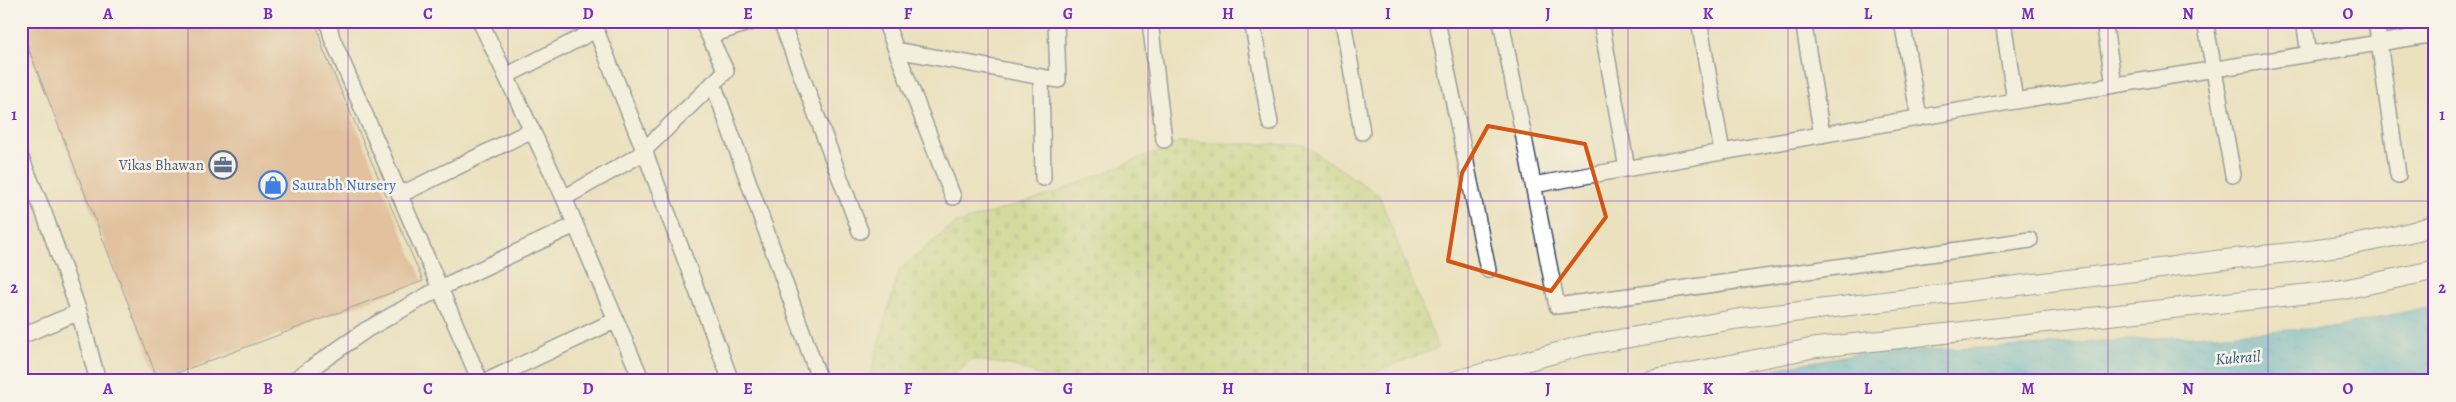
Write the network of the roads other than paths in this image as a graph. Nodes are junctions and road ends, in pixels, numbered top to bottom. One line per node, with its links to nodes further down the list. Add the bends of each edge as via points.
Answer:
1 (328, 21): 47 (street, via 332,38)
2 (480, 21): 28 (street)
3 (702, 21): 23 (street)
4 (754, 21): 23 (street)
5 (781, 21): 52 (street)
6 (885, 21): 25 (street)
7 (1056, 21): 29 (street, via 1058,80)
8 (1150, 21): 38 (street)
9 (1252, 21): 34 (street)
10 (1343, 21): 36 (street)
11 (1437, 21): 54 (street)
12 (1501, 21): 46 (street)
13 (1601, 21): 42 (street)
14 (1699, 21): 40 (street)
15 (1803, 21): 37 (street)
16 (1902, 21): 33 (street)
17 (2003, 21): 32 (street)
18 (2104, 21): 31 (street)
19 (2205, 21): 27 (street)
20 (2304, 21): 26 (street)
21 (2376, 21): 24 (street)
22 (2435, 34): 24 (street)
23 (709, 36): 30 (street, via 726,71)
24 (2380, 43): 26 (street); 43 (street)
25 (896, 50): 29 (street); 48 (street)
26 (2309, 54): 27 (street)
27 (2212, 70): 31 (street); 44 (street)
28 (506, 76): 35 (street); 39 (street, via 596,30)
29 (1041, 77): 45 (street)
30 (713, 83): 39 (street); 66 (street)
31 (2114, 85): 32 (street)
32 (2015, 101): 33 (street)
33 (1918, 118): 37 (street)
34 (1270, 123)
35 (532, 130): 47 (street); 49 (street)
36 (1362, 132)
37 (1822, 135): 40 (street)
38 (1164, 140)
39 (644, 150): 49 (street); 65 (street)
40 (1722, 152): 42 (street)
41 (21, 158): 57 (street)
42 (1627, 169): 46 (street)
43 (2398, 174)
44 (2233, 175)
45 (1043, 178)
46 (1533, 185): 53 (street, via 1557,306)
47 (400, 195): 56 (street)
48 (953, 197)
49 (564, 198): 50 (street)
50 (575, 225): 56 (street); 58 (street)
51 (2435, 225): 67 (street, via 2340,248 2212,260 1737,319 1580,346)
52 (860, 231)
53 (2030, 240)
54 (1488, 270)
55 (2435, 270): 68 (street, via 2341,290 1813,348)
56 (440, 288): 61 (street, via 366,330); 62 (street)
57 (79, 312): 59 (street); 60 (street)
58 (616, 320): 63 (street); 64 (street)
59 (21, 336)
60 (98, 381)
61 (294, 381)
62 (480, 381)
63 (487, 381)
64 (642, 381)
65 (731, 381)
66 (820, 381)
67 (1455, 381)
68 (1648, 381)

